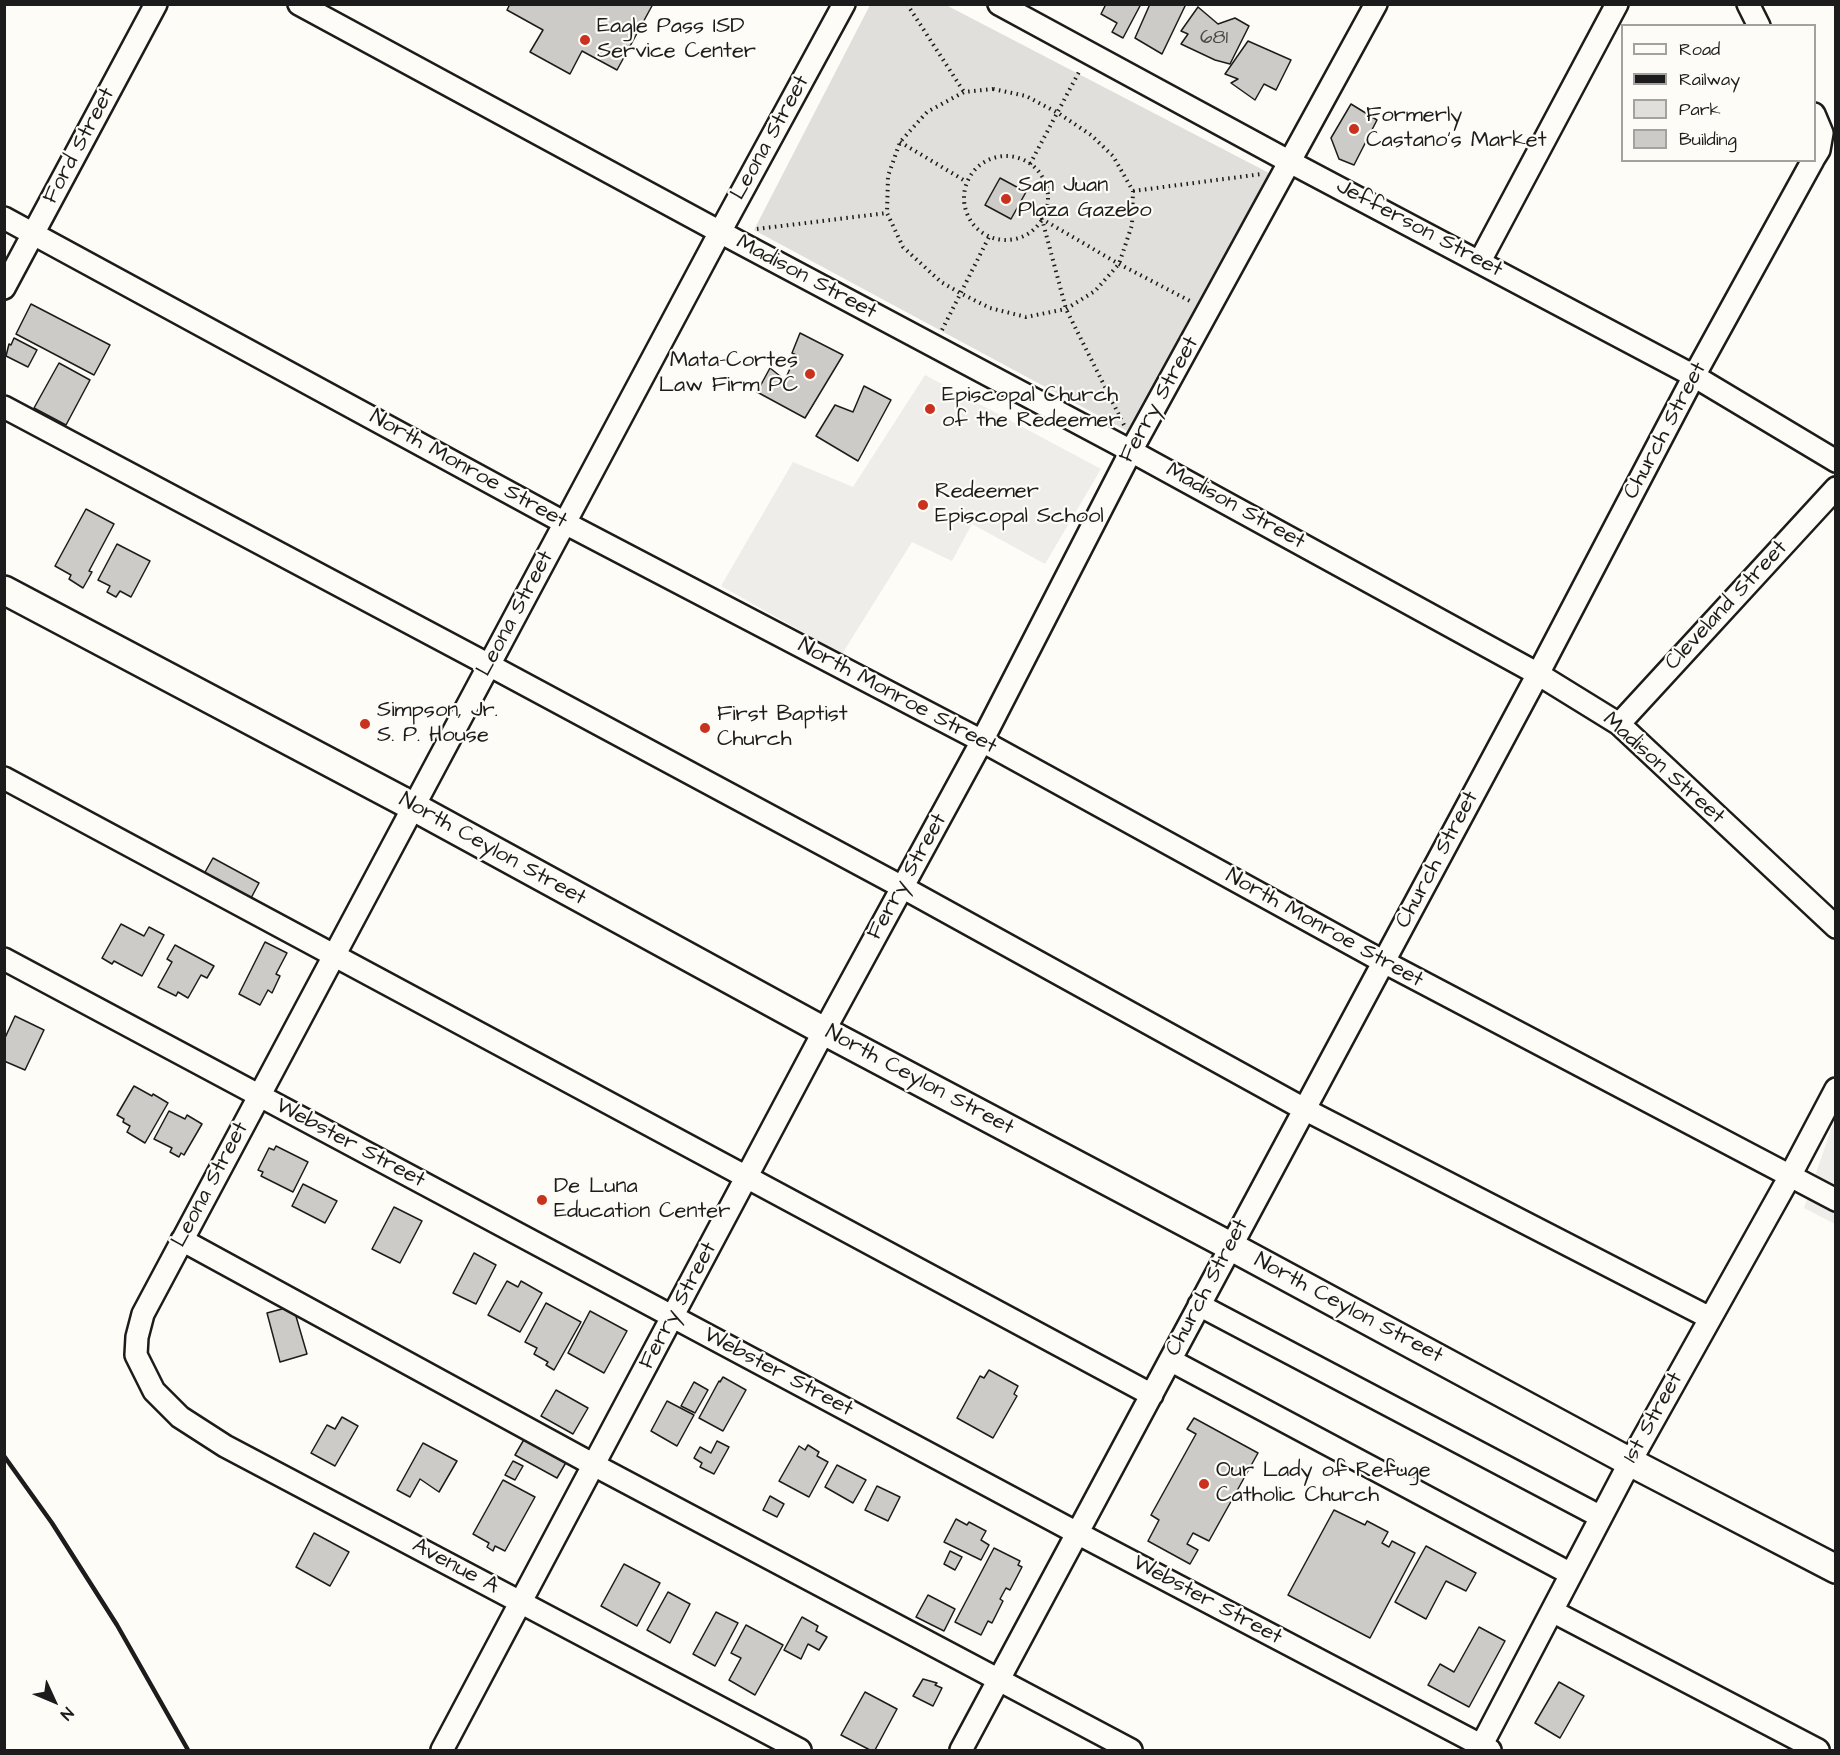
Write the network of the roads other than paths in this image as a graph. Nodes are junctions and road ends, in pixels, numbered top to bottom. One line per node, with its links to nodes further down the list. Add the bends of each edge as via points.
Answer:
1 (156, 4): 15 (street, Ford Street)
2 (299, 4): 14 (street, Madison Street)
3 (844, 4): 14 (street, Leona Street)
4 (999, 4): 11 (street, Jefferson Street)
5 (1376, 4): 11 (street, Ferry Street)
6 (1617, 4): 16 (street)
7 (1748, 4): 8 (street)
8 (1758, 24)
9 (1816, 117): 10 (street, via 1822,133)
10 (1816, 156)
11 (1290, 162): 16 (street, Jefferson Street); 20 (street, Ferry Street, via 1208,311)
12 (1813, 162): 18 (street, Church Street)
13 (4, 218): 15 (street, North Monroe Street)
14 (720, 232): 20 (street, Madison Street, via 934,346); 23 (street, Leona Street)
15 (33, 233): 17 (street, Ford Street); 23 (street, North Monroe Street)
16 (1480, 261): 18 (street, Jefferson Street)
17 (4, 288)
18 (1694, 376): 21 (street, Jefferson Street); 26 (street, Church Street)
19 (4, 407): 25 (street)
20 (1129, 441): 26 (street, Madison Street); 28 (street, Ferry Street)
21 (1836, 460)
22 (1836, 488): 27 (street, Cleveland Street)
23 (565, 523): 25 (street, Leona Street); 28 (street, North Monroe Street)
24 (4, 590): 30 (main road, North Ceylon Street)
25 (489, 664): 30 (street, Leona Street); 31 (street)
26 (1539, 674): 27 (street, Madison Street); 35 (street, Church Street)
27 (1619, 724): 32 (street, Madison Street)
28 (982, 741): 31 (street, Ferry Street); 35 (street, North Monroe Street)
29 (4, 778): 33 (street)
30 (414, 807): 33 (street, Leona Street); 36 (main road, North Ceylon Street)
31 (902, 887): 36 (street, Ferry Street); 39 (street)
32 (1836, 927)
33 (334, 955): 38 (street, Leona Street); 41 (street)
34 (4, 959): 38 (street, Webster Street)
35 (1384, 962): 39 (street, Church Street); 40 (street, North Monroe Street)
36 (824, 1031): 41 (street, Ferry Street); 44 (main road, North Ceylon Street)
37 (1836, 1089): 40 (street, 1st Street)
38 (259, 1095): 43 (street, Leona Street); 46 (street, Webster Street)
39 (1304, 1109): 44 (street, Church Street); 47 (street)
40 (1790, 1176): 42 (street, North Monroe Street); 47 (street, 1st Street)
41 (747, 1177): 46 (street, Ferry Street); 50 (street)
42 (1836, 1200)
43 (182, 1240): 48 (street, Leona Street, via 143,1314); 52 (street)
44 (1230, 1246): 45 (street, Church Street); 51 (main road, North Ceylon Street)
45 (1199, 1305): 49 (street, Church Street); 53 (street)
46 (674, 1317): 52 (street, Ferry Street); 54 (street, Webster Street)
47 (1710, 1318): 51 (street, 1st Street)
48 (136, 1355): 57 (street, Avenue A, via 153,1391 180,1417 225,1446)
49 (1170, 1360): 50 (street, Church Street); 56 (street)
50 (1152, 1395): 54 (street, Church Street)
51 (1630, 1462): 53 (street, 1st Street); 55 (main road, North Ceylon Street)
52 (594, 1465): 57 (street, Ferry Street); 59 (street)
53 (1601, 1516): 56 (street, 1st Street)
54 (1078, 1534): 59 (street, Church Street); 61 (street, Webster Street)
55 (1836, 1569)
56 (1571, 1574): 58 (street, 1st Street)
57 (520, 1601): 60 (street, Ferry Street); 62 (street, Avenue A)
58 (1552, 1611): 61 (street, 1st Street); 65 (street)
59 (999, 1680): 63 (street, Church Street); 64 (street)
60 (445, 1749)
61 (1483, 1749)
62 (800, 1750)
63 (961, 1750)
64 (1131, 1750)
65 (1818, 1750)

